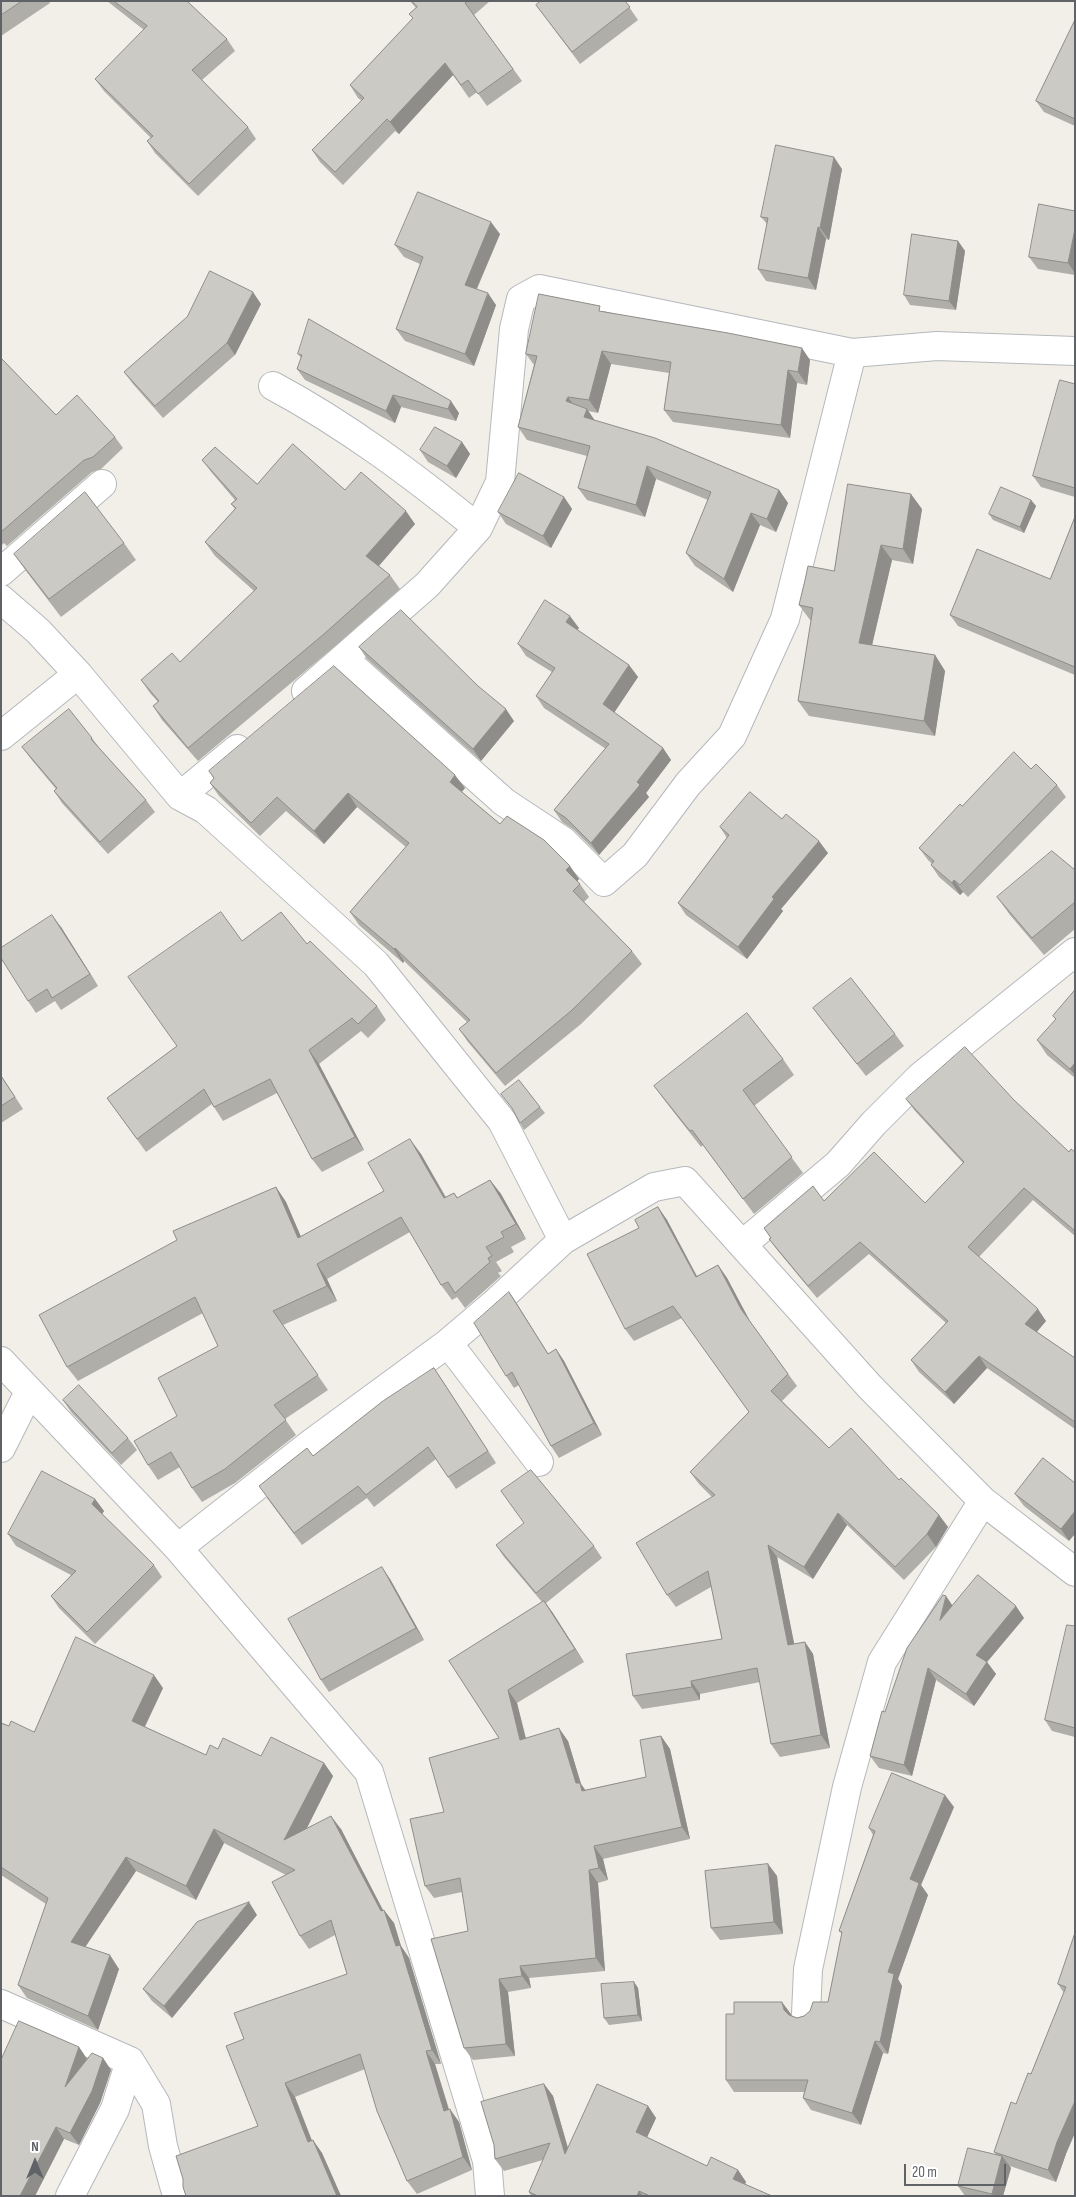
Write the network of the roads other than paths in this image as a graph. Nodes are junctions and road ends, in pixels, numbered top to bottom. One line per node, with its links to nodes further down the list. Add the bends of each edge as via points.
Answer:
1 (1075, 351): 2 (street, via 937,346)
2 (852, 354): 5 (street, via 539,288 521,299 514,329 500,482); 8 (street, via 785,618 732,736 688,784 635,855 604,882 563,841 504,802)
3 (273, 386): 5 (street, via 420,481)
4 (102, 484): 6 (street)
5 (478, 528): 8 (street, via 427,585)
6 (1, 572)
7 (1, 599): 9 (street, via 38,631)
8 (344, 659): 10 (street)
9 (78, 674): 12 (street); 13 (street)
10 (284, 709)
11 (255, 734): 13 (street)
12 (1, 736)
13 (180, 796): 15 (street, via 206,810 376,964 502,1121)
14 (1075, 952): 16 (street, via 920,1077 838,1164)
15 (563, 1240): 16 (street, via 654,1187 685,1181); 17 (street)
16 (743, 1244): 22 (street, via 870,1387)
17 (448, 1343): 21 (street); 23 (street)
18 (1, 1361): 19 (street)
19 (28, 1392): 20 (street); 23 (street)
20 (1, 1448)
21 (539, 1462)
22 (983, 1501): 24 (street); 26 (street, via 882,1662 847,1787 808,1969)
23 (178, 1548): 30 (street, via 369,1772 487,2161)
24 (1074, 1571)
25 (1, 2004): 27 (street)
26 (806, 2014)
27 (130, 2061): 28 (street, via 115,2109); 29 (street, via 156,2104 163,2146)
28 (70, 2196)
29 (177, 2196)
30 (490, 2196)

